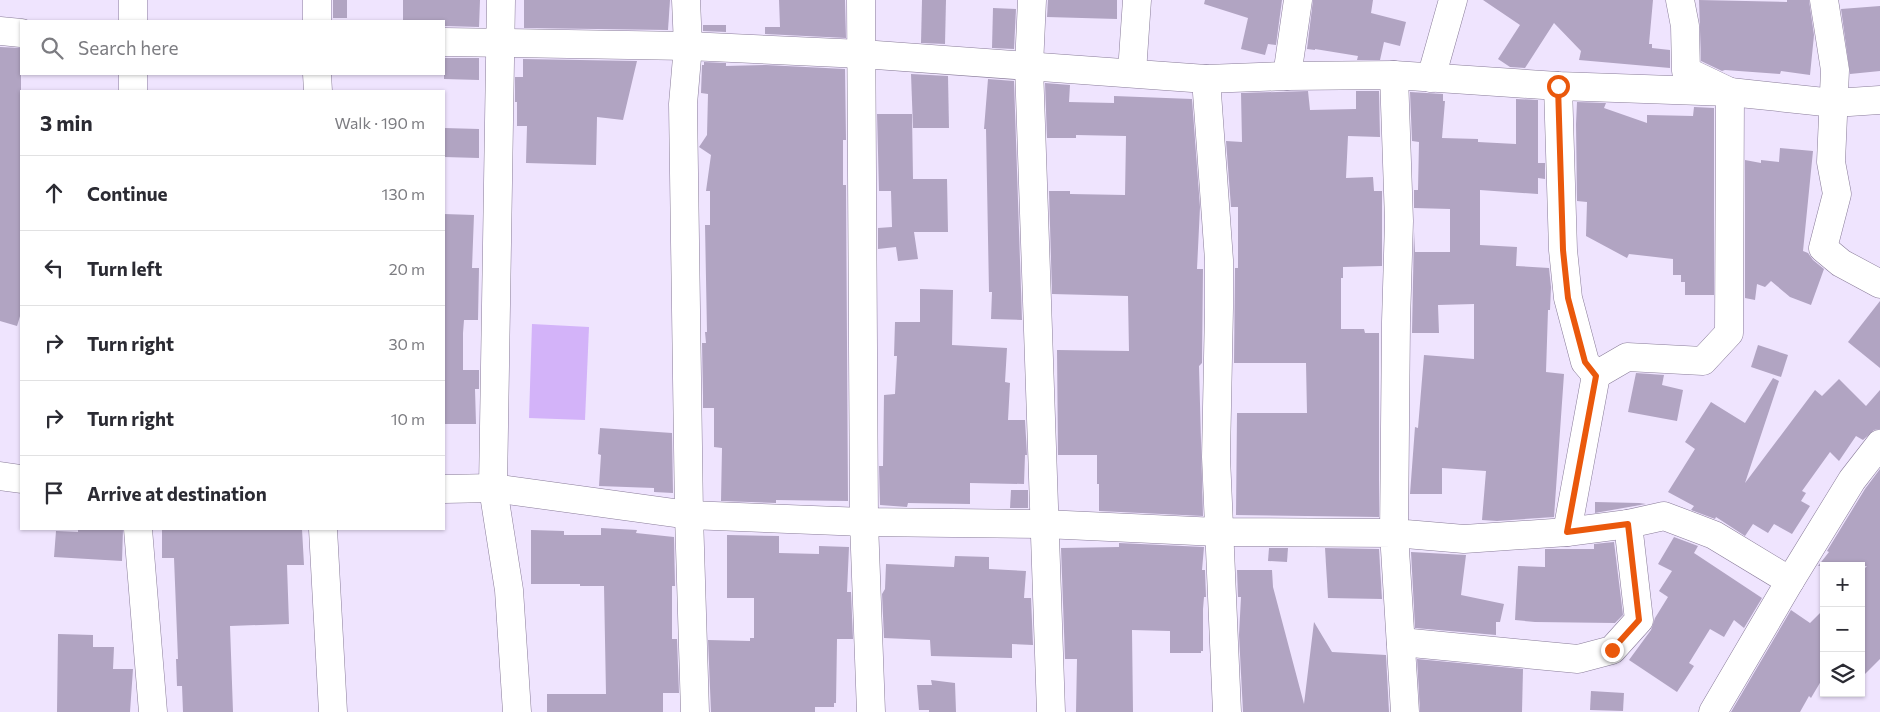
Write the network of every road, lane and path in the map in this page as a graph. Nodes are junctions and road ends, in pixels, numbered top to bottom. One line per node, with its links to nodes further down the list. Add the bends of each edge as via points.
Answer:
1 (134, 0): 12 (street)
2 (317, 0): 13 (street)
3 (500, 0): 17 (street)
4 (686, 0): 18 (street)
5 (861, 0): 19 (street)
6 (1032, 0): 20 (street)
7 (1137, 0): 21 (street)
8 (1298, 0): 25 (street)
9 (1453, 0): 26 (street)
10 (1680, 0): 31 (street, via 1686,71)
11 (1824, 0): 33 (street, via 1835,70)
12 (133, 20)
13 (317, 20)
14 (0, 31): 15 (street)
15 (20, 32)
16 (445, 42): 17 (street)
17 (501, 42): 18 (street); 39 (street)
18 (688, 46): 19 (street); 41 (street, via 683,104)
19 (862, 54): 20 (street); 42 (street)
20 (1029, 66): 21 (street); 43 (street)
21 (1132, 72): 27 (street)
22 (133, 75): 29 (street)
23 (318, 75): 30 (street)
24 (1394, 75): 25 (street); 26 (street); 49 (street, via 1399,221)
25 (1287, 76): 27 (street)
26 (1431, 78): 28 (street)
27 (1206, 79): 47 (street, via 1218,260)
28 (1558, 86): 31 (street); 35 (street, via 1563,250 1568,298 1585,362)
29 (133, 90)
30 (318, 90)
31 (1730, 92): 33 (street); 35 (street, via 1728,333 1703,361 1627,357)
32 (1880, 100): 33 (street)
33 (1834, 103): 34 (street, via 1831,162 1837,194 1823,248 1841,263)
34 (1880, 284)
35 (1596, 376): 48 (street)
36 (1880, 444): 50 (street, via 1852,480)
37 (0, 476): 38 (street)
38 (20, 479)
39 (493, 488): 40 (street); 41 (street); 54 (street, via 508,590)
40 (445, 489)
41 (689, 515): 42 (street); 55 (street)
42 (864, 522): 43 (street); 56 (street)
43 (1044, 524): 47 (street); 57 (street)
44 (1628, 524): 48 (street); 50 (street, via 1664,516 1714,535); 51 (street, via 1639,620 1612,650 1578,659)
45 (138, 530): 52 (street)
46 (323, 530): 53 (street)
47 (1218, 532): 49 (street); 58 (street)
48 (1567, 532): 49 (street, via 1464,539)
49 (1394, 533): 51 (street)
50 (1790, 581): 60 (street)
51 (1401, 642): 59 (street)
52 (153, 712)
53 (333, 712)
54 (517, 712)
55 (695, 712)
56 (871, 712)
57 (1051, 712)
58 (1227, 712)
59 (1405, 712)
60 (1713, 712)

